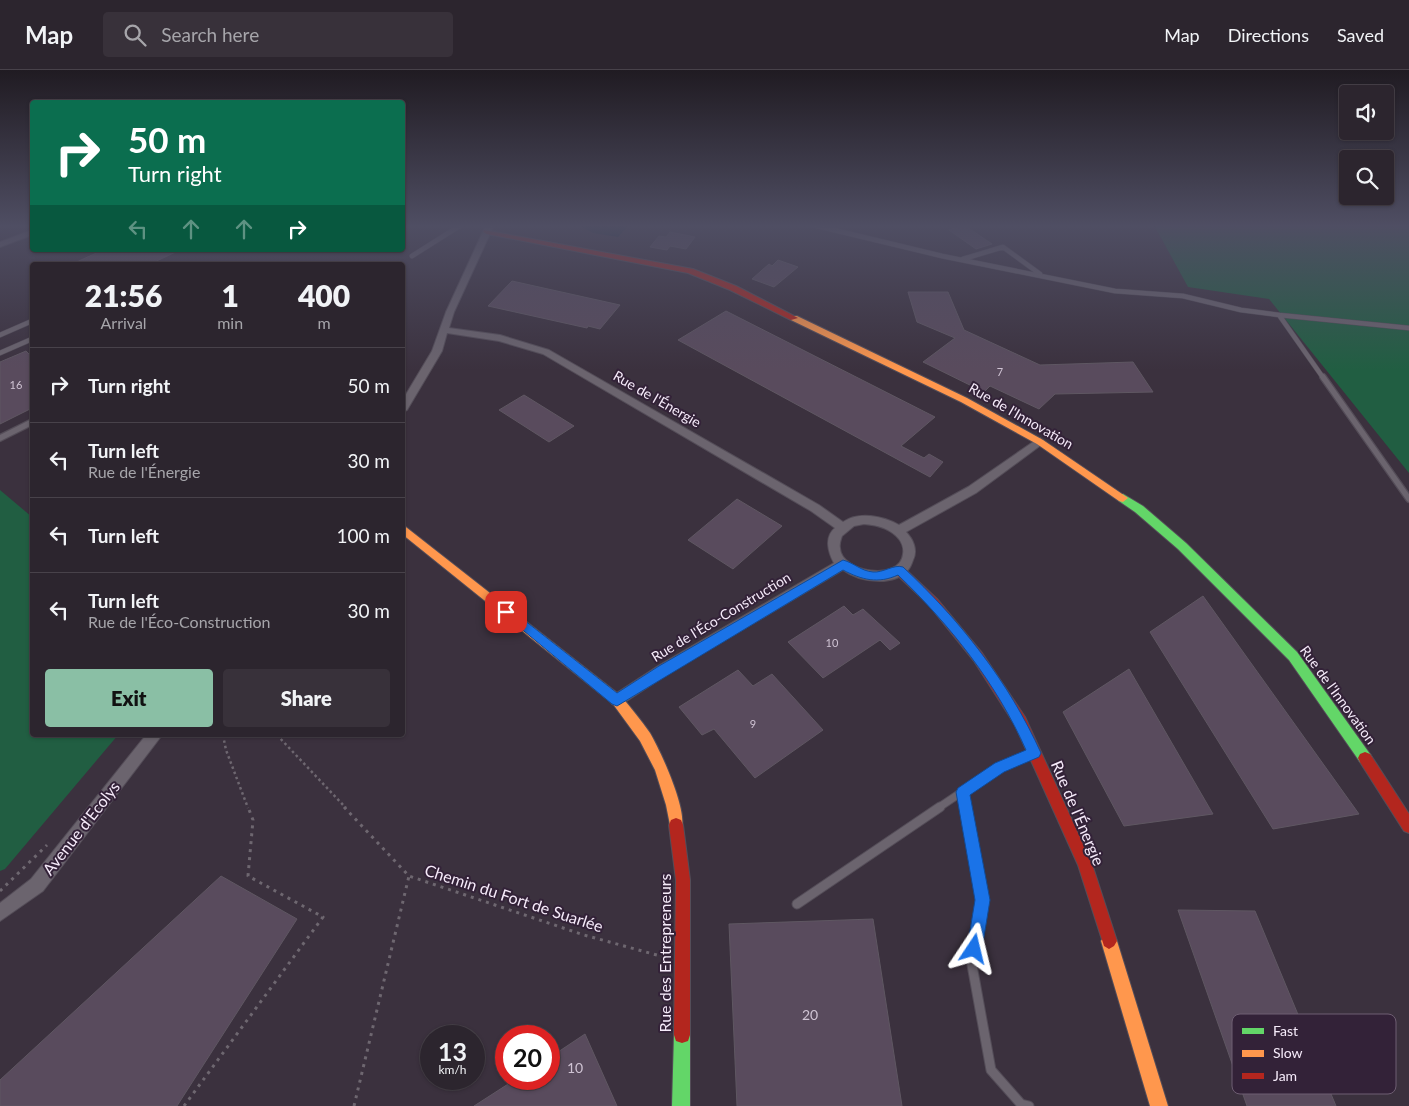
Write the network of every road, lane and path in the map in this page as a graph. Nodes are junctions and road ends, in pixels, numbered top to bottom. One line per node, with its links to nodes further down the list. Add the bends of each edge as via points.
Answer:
1 (469, 273): 9 (street)
2 (696, 273): 16 (street, Rue de l'Innovation, via 733,288 964,400)
3 (1030, 273): 5 (lane)
4 (1039, 273): 5 (lane)
5 (1043, 276): 6 (lane, via 1115,291 1183,296 1241,310)
6 (1279, 314): 8 (lane); 17 (lane)
7 (30, 322): 10 (lane)
8 (1409, 328)
9 (443, 330): 13 (street, via 436,351); 18 (street, Rue de l'Énergie, via 500,338 546,352 815,508)
10 (0, 334)
11 (30, 340): 12 (lane)
12 (0, 353)
13 (405, 405)
14 (30, 423): 15 (lane)
15 (0, 438)
16 (1040, 442): 20 (street, via 972,490); 29 (street, Rue de l'Innovation, via 1139,509 1182,546 1293,656)
17 (1409, 499)
18 (842, 527): 20 (street, via 856,521 871,520); 21 (street, via 833,544)
19 (405, 530): 23 (street, Rue des Entrepreneurs)
20 (898, 531): 22 (street, via 907,541 910,554)
21 (843, 564): 22 (street, via 860,574 874,576); 23 (street, Rue de l'Éco-Construction)
22 (900, 570): 27 (street, Rue de l'Énergie, via 933,602 978,657 1020,721)
23 (617, 700): 35 (street, Rue des Entrepreneurs, via 645,737 661,769 673,805 683,880)
24 (153, 737): 34 (street, Avenue d'Ecolys, via 37,885)
25 (224, 737): 36 (path, via 226,750 253,820 248,876 323,917)
26 (279, 737): 31 (path, Chemin du Fort de Suarlée)
27 (1034, 753): 28 (lane, via 1000,767); 40 (street, Rue de l'Énergie, via 1085,864)
28 (963, 792): 33 (lane); 39 (lane, via 983,900 972,965 991,1070 1021,1104)
29 (1409, 826)
30 (52, 838): 32 (path)
31 (409, 876): 35 (path, Chemin du Fort de Suarlée, via 584,935); 37 (path)
32 (0, 891)
33 (797, 904)
34 (0, 914)
35 (682, 962): 38 (street, Rue des Entrepreneurs)
36 (184, 1106)
37 (354, 1106)
38 (681, 1106)
39 (1030, 1106)
40 (1160, 1106)

